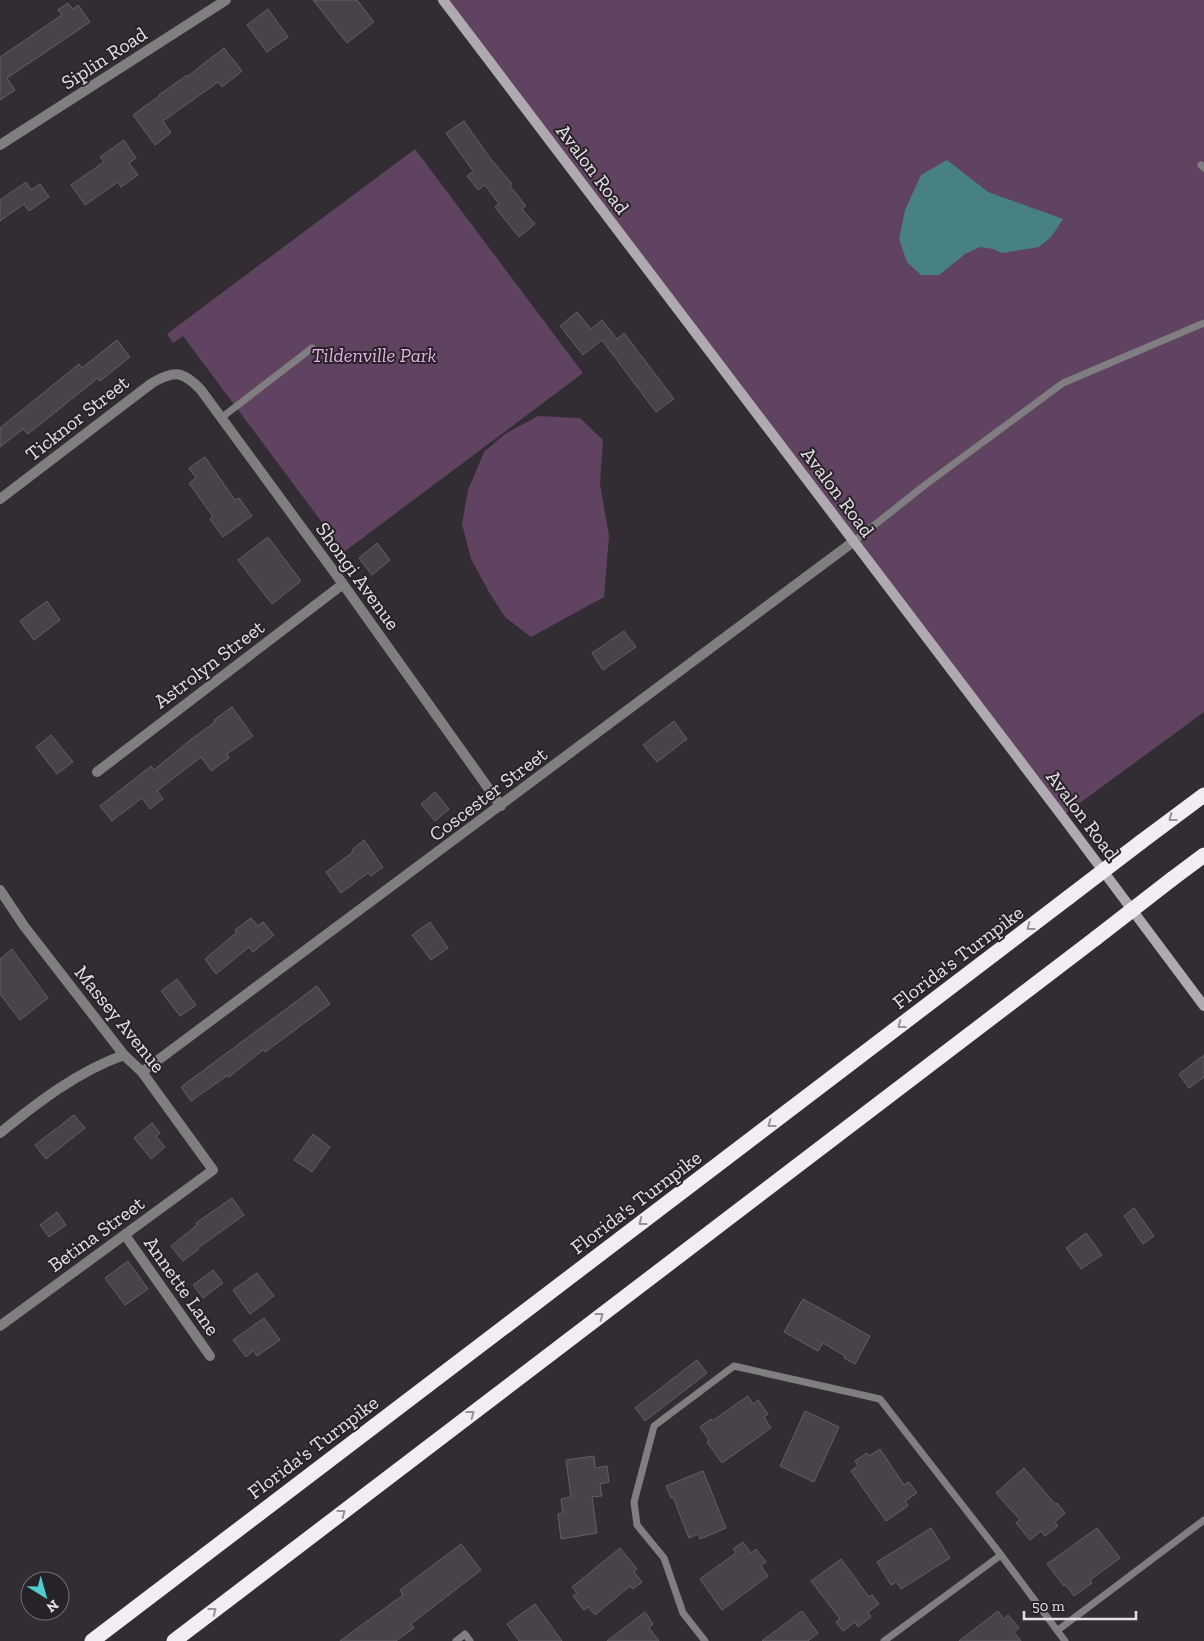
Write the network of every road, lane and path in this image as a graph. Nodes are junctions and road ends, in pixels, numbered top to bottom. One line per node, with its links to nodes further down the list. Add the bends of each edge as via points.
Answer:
1 (226, 0): 3 (street, Siplin Road)
2 (443, 0): 9 (main road, Avalon Road)
3 (0, 145)
4 (1204, 323): 9 (lane, via 1063,383)
5 (312, 348): 7 (lane)
6 (179, 374): 7 (street, Shongi Avenue, via 192,381); 8 (street, Ticknor Street, via 166,375 152,383)
7 (221, 418): 10 (street, Shongi Avenue)
8 (0, 499)
9 (853, 542): 13 (street, Coscester Street); 16 (main road, Avalon Road)
10 (343, 584): 11 (street, Astrolyn Street); 13 (street, Shongi Avenue)
11 (97, 772)
12 (1204, 795): 27 (highway, Florida's Turnpike, one-way to 27, bridge)
13 (500, 806): 18 (street, Coscester Street)
14 (1204, 855): 28 (highway, one-way to 14, bridge)
15 (0, 890): 17 (street, Massey Avenue)
16 (1204, 1006)
17 (124, 1055): 18 (street, Massey Avenue); 19 (street, via 103,1062 81,1075)
18 (142, 1072): 20 (street, Massey Avenue)
19 (0, 1134)
20 (213, 1170): 21 (street, Betina Street)
21 (124, 1235): 22 (street, Betina Street); 23 (street, Annette Lane)
22 (0, 1326)
23 (210, 1356)
24 (1204, 1520): 26 (lane)
25 (1000, 1555): 26 (lane); 31 (lane, via 880,1399 734,1366 654,1426 634,1502 637,1525 664,1558 683,1613); 32 (lane)
26 (1058, 1630): 33 (lane)
27 (92, 1641)
28 (174, 1641)
29 (456, 1641): 30 (lane, via 465,1634)
30 (470, 1641)
31 (705, 1641)
32 (884, 1641)
33 (1065, 1641)

